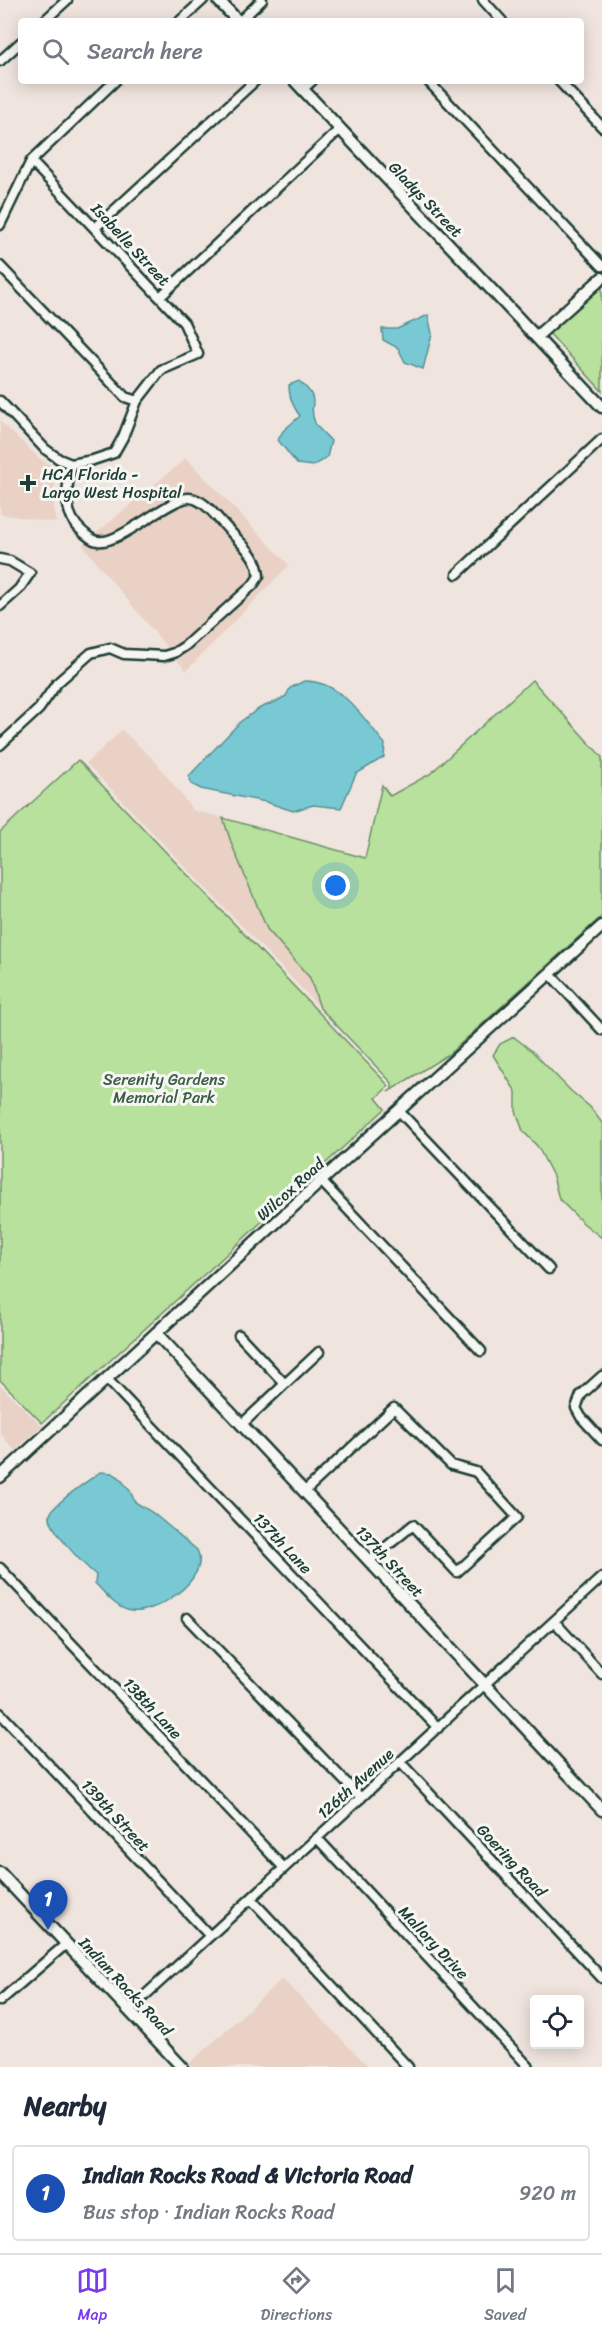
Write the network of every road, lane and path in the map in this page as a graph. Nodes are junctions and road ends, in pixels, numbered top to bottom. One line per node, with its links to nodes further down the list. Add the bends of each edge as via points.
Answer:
1 (66, 0): 6 (street)
2 (203, 0): 7 (street)
3 (218, 0): 8 (street)
4 (262, 0): 9 (street)
5 (483, 0): 10 (street)
6 (47, 18)
7 (183, 18)
8 (236, 18)
9 (242, 18)
10 (499, 18)
11 (18, 45): 12 (street)
12 (0, 61)
13 (112, 84): 20 (street)
14 (252, 84): 22 (street)
15 (431, 84): 24 (street)
16 (562, 84): 18 (street)
17 (299, 85): 19 (street, Gladys Street)
18 (602, 127)
19 (339, 130): 26 (street); 27 (street, Gladys Street)
20 (31, 161): 21 (street); 22 (street, Isabelle Street)
21 (0, 225)
22 (95, 228): 26 (street, Isabelle Street)
23 (0, 266): 29 (street, via 125,397)
24 (602, 266)
25 (602, 278): 27 (street)
26 (160, 297): 29 (street, Isabelle Street, via 184,323 198,354 161,370)
27 (536, 337): 30 (street, Gladys Street)
28 (0, 401): 32 (street, via 45,449)
29 (137, 402): 32 (street, via 114,453)
30 (602, 407)
31 (602, 440): 34 (street)
32 (71, 464): 36 (street, via 65,496 67,509 79,529 98,542 189,498 202,502 255,558 259,576 174,653 142,656 110,648 91,654 57,683 39,709)
33 (0, 559): 35 (street, via 30,573)
34 (457, 574)
35 (0, 606)
36 (0, 745)
37 (602, 926): 38 (street, Wilcox Road)
38 (550, 974): 39 (street); 40 (street, Wilcox Road)
39 (602, 1030)
40 (399, 1111): 41 (street, Wilcox Road); 42 (street)
41 (321, 1181): 43 (street, Wilcox Road); 45 (street)
42 (549, 1269)
43 (156, 1333): 48 (street, Wilcox Road); 50 (street, 137th Street)
44 (239, 1335): 49 (street)
45 (481, 1351)
46 (319, 1353): 49 (street)
47 (602, 1376): 51 (street, via 581,1395 576,1408)
48 (107, 1379): 52 (street, Wilcox Road); 62 (street, 137th Lane)
49 (285, 1384): 50 (street)
50 (241, 1425): 53 (street, 137th Street)
51 (602, 1440)
52 (0, 1477)
53 (304, 1492): 54 (street, 137th Street); 54 (street, via 394,1408 451,1465 476,1472 517,1517 458,1572 413,1525)
54 (369, 1561): 60 (street, 137th Street)
55 (0, 1568): 67 (street, 138th Lane)
56 (602, 1577): 58 (street, 126th Avenue)
57 (187, 1618): 64 (street)
58 (554, 1621): 59 (street); 60 (street, 126th Avenue)
59 (602, 1674)
60 (485, 1685): 62 (street, 126th Avenue); 65 (street, 137th Street)
61 (0, 1713): 70 (street, 139th Street)
62 (438, 1728): 63 (street, 126th Avenue)
63 (400, 1762): 64 (street, 126th Avenue); 72 (street, Goering Road)
64 (360, 1798): 66 (street, 126th Avenue)
65 (602, 1810)
66 (317, 1838): 67 (street, 126th Avenue); 77 (street, Mallory Drive)
67 (284, 1868): 69 (street, 126th Avenue)
68 (0, 1873): 71 (street, Indian Rocks Road)
69 (251, 1899): 70 (street, 126th Avenue); 76 (street)
70 (210, 1936): 74 (street, 126th Avenue)
71 (66, 1944): 73 (street); 74 (street, Indian Rocks Road)
72 (602, 1978)
73 (0, 2001)
74 (129, 2010): 75 (street, Indian Rocks Road)
75 (182, 2067)
76 (408, 2067)
77 (529, 2067)

